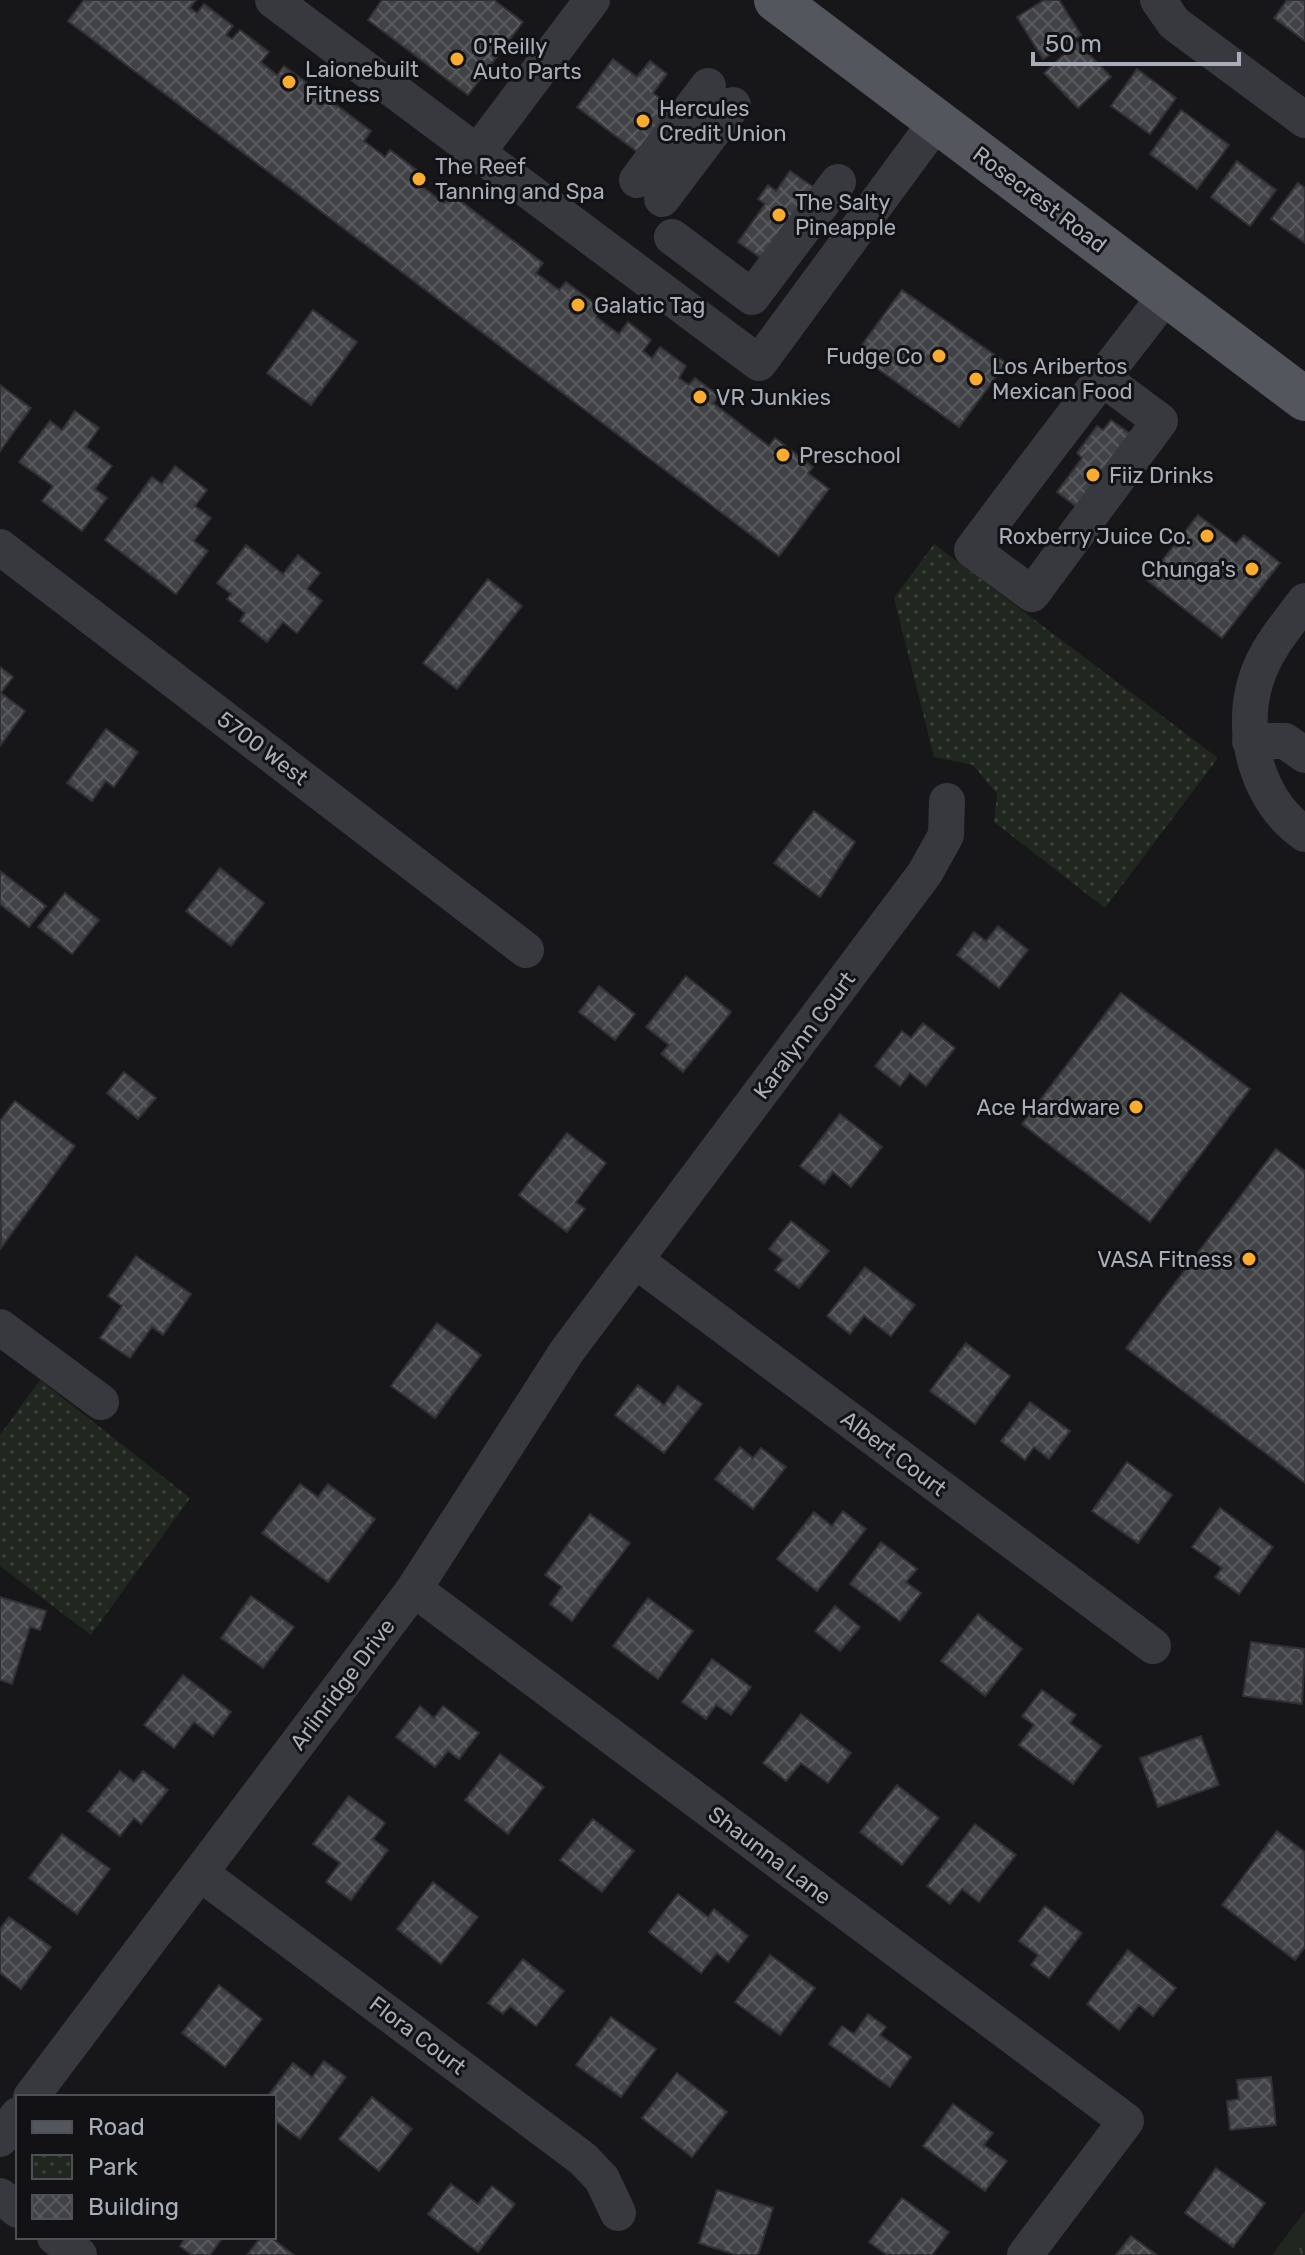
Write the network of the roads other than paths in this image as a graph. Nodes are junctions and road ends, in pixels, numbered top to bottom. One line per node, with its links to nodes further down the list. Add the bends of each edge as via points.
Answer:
1 (273, 0): 8 (street)
2 (592, 0): 8 (street)
3 (776, 0): 7 (main road, Rosecrest Road)
4 (1158, 0): 6 (street, via 1174,23)
5 (720, 95): 10 (street)
6 (1305, 120)
7 (937, 121): 8 (street, via 759,363); 12 (main road, Rosecrest Road)
8 (477, 153)
9 (838, 182): 11 (street, via 752,297)
10 (650, 189)
11 (672, 237)
12 (1167, 294): 13 (street); 14 (main road, Rosecrest Road)
13 (1102, 378): 13 (street, via 972,550 1032,594 1160,421)
14 (1305, 399)
15 (0, 547): 21 (street, 5700 West)
16 (1305, 601): 17 (street, via 1271,646 1256,680)
17 (1250, 741): 18 (street, via 1285,741); 20 (street, via 1275,807)
18 (1305, 755)
19 (947, 801): 22 (street, Karalynn Court, via 946,835 925,873)
20 (1305, 834)
21 (526, 950)
22 (635, 1260): 25 (street, Arlinridge Drive, via 541,1389); 26 (street, Albert Court)
23 (0, 1327): 24 (street)
24 (101, 1402)
25 (414, 1589): 27 (street, Arlinridge Drive); 36 (street, Shaunna Lane, via 1126,2121)
26 (1153, 1646)
27 (200, 1873): 28 (street, Arlinridge Drive); 33 (street, Flora Court, via 583,2159 602,2179)
28 (33, 2095)
29 (16, 2118): 30 (street)
30 (0, 2139)
31 (0, 2196): 32 (street)
32 (16, 2208)
33 (618, 2213)
34 (58, 2239): 35 (street)
35 (79, 2255)
36 (1025, 2255)

